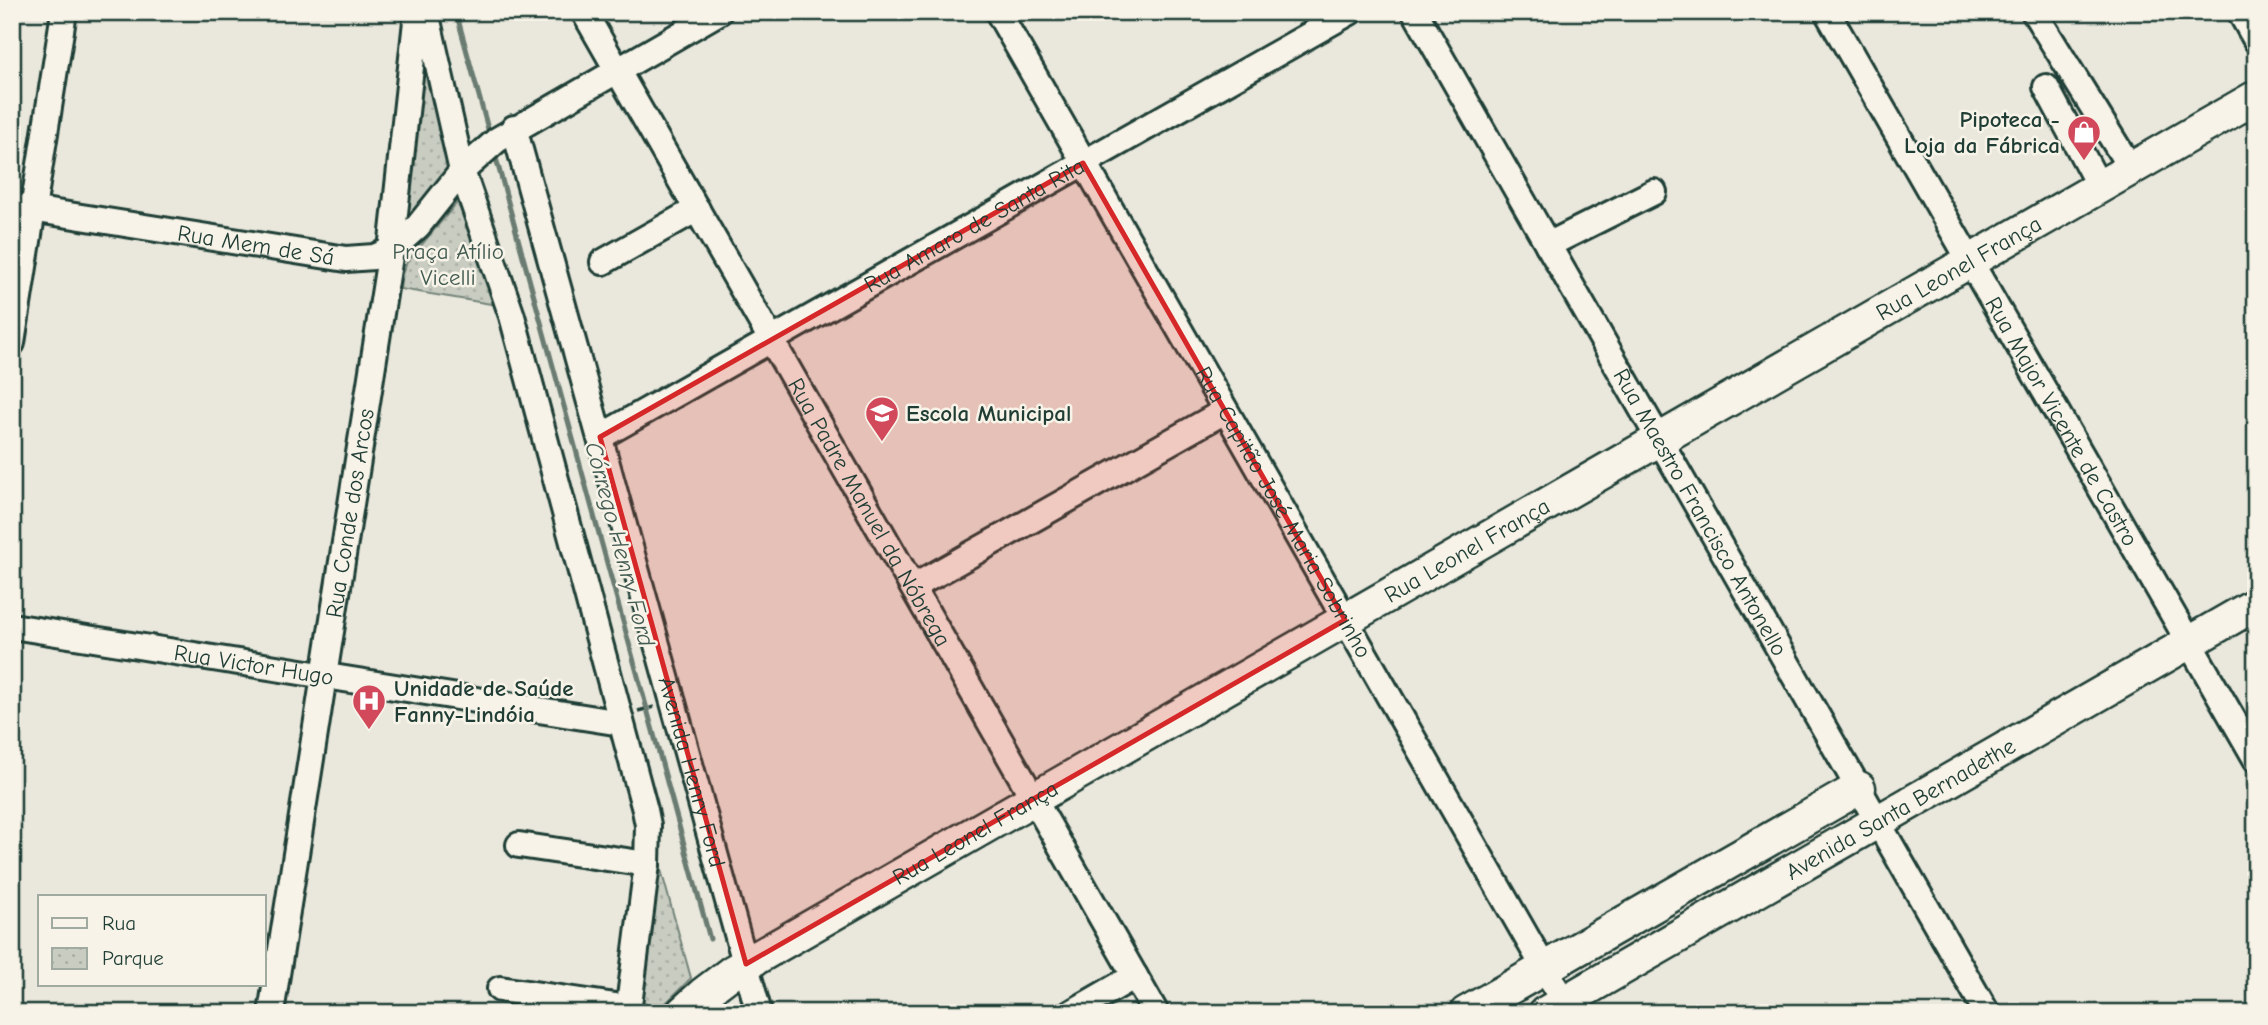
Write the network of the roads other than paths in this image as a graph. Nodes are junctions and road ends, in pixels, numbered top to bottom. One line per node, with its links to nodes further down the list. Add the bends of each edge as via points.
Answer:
1 (64, 12): 22 (street)
2 (417, 12): 25 (street, Rua Conde dos Arcos)
3 (426, 12): 19 (street)
4 (584, 12): 13 (street, Rua Padre Manuel da Nóbrega)
5 (719, 12): 13 (street, Rua Mem de Sá)
6 (998, 12): 17 (street, Rua Capitão José Maria Sobrinho)
7 (1350, 12): 17 (street, Rua Amaro de Santa Rita)
8 (1415, 12): 24 (street, Rua Maestro Francisco Antonello)
9 (1827, 12): 26 (street, Rua Major Vicente de Castro)
10 (2034, 12): 18 (street)
11 (2240, 12): 12 (street)
12 (2256, 40)
13 (617, 70): 16 (street, Rua Mem de Sá); 23 (street, Rua Padre Manuel da Nóbrega)
14 (2046, 87): 20 (street)
15 (2256, 97): 18 (main road, Rua Leonel França)
16 (514, 128): 19 (street, Rua Mem de Sá); 31 (street, Avenida Henry Ford)
17 (1083, 163): 28 (street, Rua Amaro de Santa Rita); 30 (street, Rua Capitão José Maria Sobrinho)
18 (2131, 169): 20 (main road, Rua Leonel França)
19 (462, 170): 25 (street, Rua Mem de Sá, via 418,226); 39 (street, via 512,316)
20 (2099, 186): 26 (main road, Rua Leonel França)
21 (1654, 192): 24 (street)
22 (23, 207): 25 (street, Rua Mem de Sá, via 346,259 374,257); 29 (street)
23 (697, 209): 27 (street); 28 (street, Rua Padre Manuel da Nóbrega)
24 (1548, 245): 32 (street, Rua Maestro Francisco Antonello)
25 (391, 250): 38 (street, Rua Conde dos Arcos)
26 (1970, 261): 32 (main road, Rua Leonel França); 37 (street, Rua Major Vicente de Castro)
27 (603, 262)
28 (772, 340): 31 (street, Rua Amaro de Santa Rita); 33 (street, Rua Padre Manuel da Nóbrega)
29 (12, 342)
30 (1225, 411): 33 (street); 35 (street, Rua Capitão José Maria Sobrinho)
31 (600, 437): 46 (street, Avenida Henry Ford)
32 (1659, 439): 35 (main road, Rua Leonel França); 41 (street, Rua Maestro Francisco Antonello)
33 (913, 587): 42 (street, Rua Padre Manuel da Nóbrega)
34 (2256, 604): 37 (main road, Avenida Santa Bernadethe)
35 (1345, 620): 42 (main road, Rua Leonel França); 47 (street, Rua Capitão José Maria Sobrinho)
36 (12, 626): 38 (street, Rua Victor Hugo)
37 (2189, 643): 40 (street, Rua Major Vicente de Castro); 43 (main road, Avenida Santa Bernadethe)
38 (324, 676): 39 (street, Rua Victor Hugo); 52 (street, Rua Conde dos Arcos)
39 (625, 718): 45 (street, via 648,825)
40 (2256, 759)
41 (1859, 788): 43 (street, Rua Maestro Francisco Antonello); 47 (main road, Avenida Santa Bernadethe)
42 (1034, 798): 46 (main road, Rua Leonel França); 48 (street, Rua Padre Manuel da Nóbrega)
43 (1879, 821): 50 (main road, Avenida Santa Bernadethe); 58 (street, Rua Maestro Francisco Antonello)
44 (519, 845): 45 (street)
45 (647, 864): 51 (street)
46 (746, 964): 53 (main road, Rua Leonel França, via 718,981); 54 (street, Avenida Henry Ford)
47 (1544, 968): 50 (street, Rua Capitão José Maria Sobrinho); 57 (main road, Avenida Santa Bernadethe)
48 (1135, 976): 55 (street); 56 (street, Rua Padre Manuel da Nóbrega)
49 (500, 989): 51 (street)
50 (1559, 1009)
51 (629, 1010)
52 (271, 1013)
53 (682, 1013)
54 (759, 1013)
55 (1071, 1013)
56 (1156, 1013)
57 (1466, 1013)
58 (1987, 1013)

